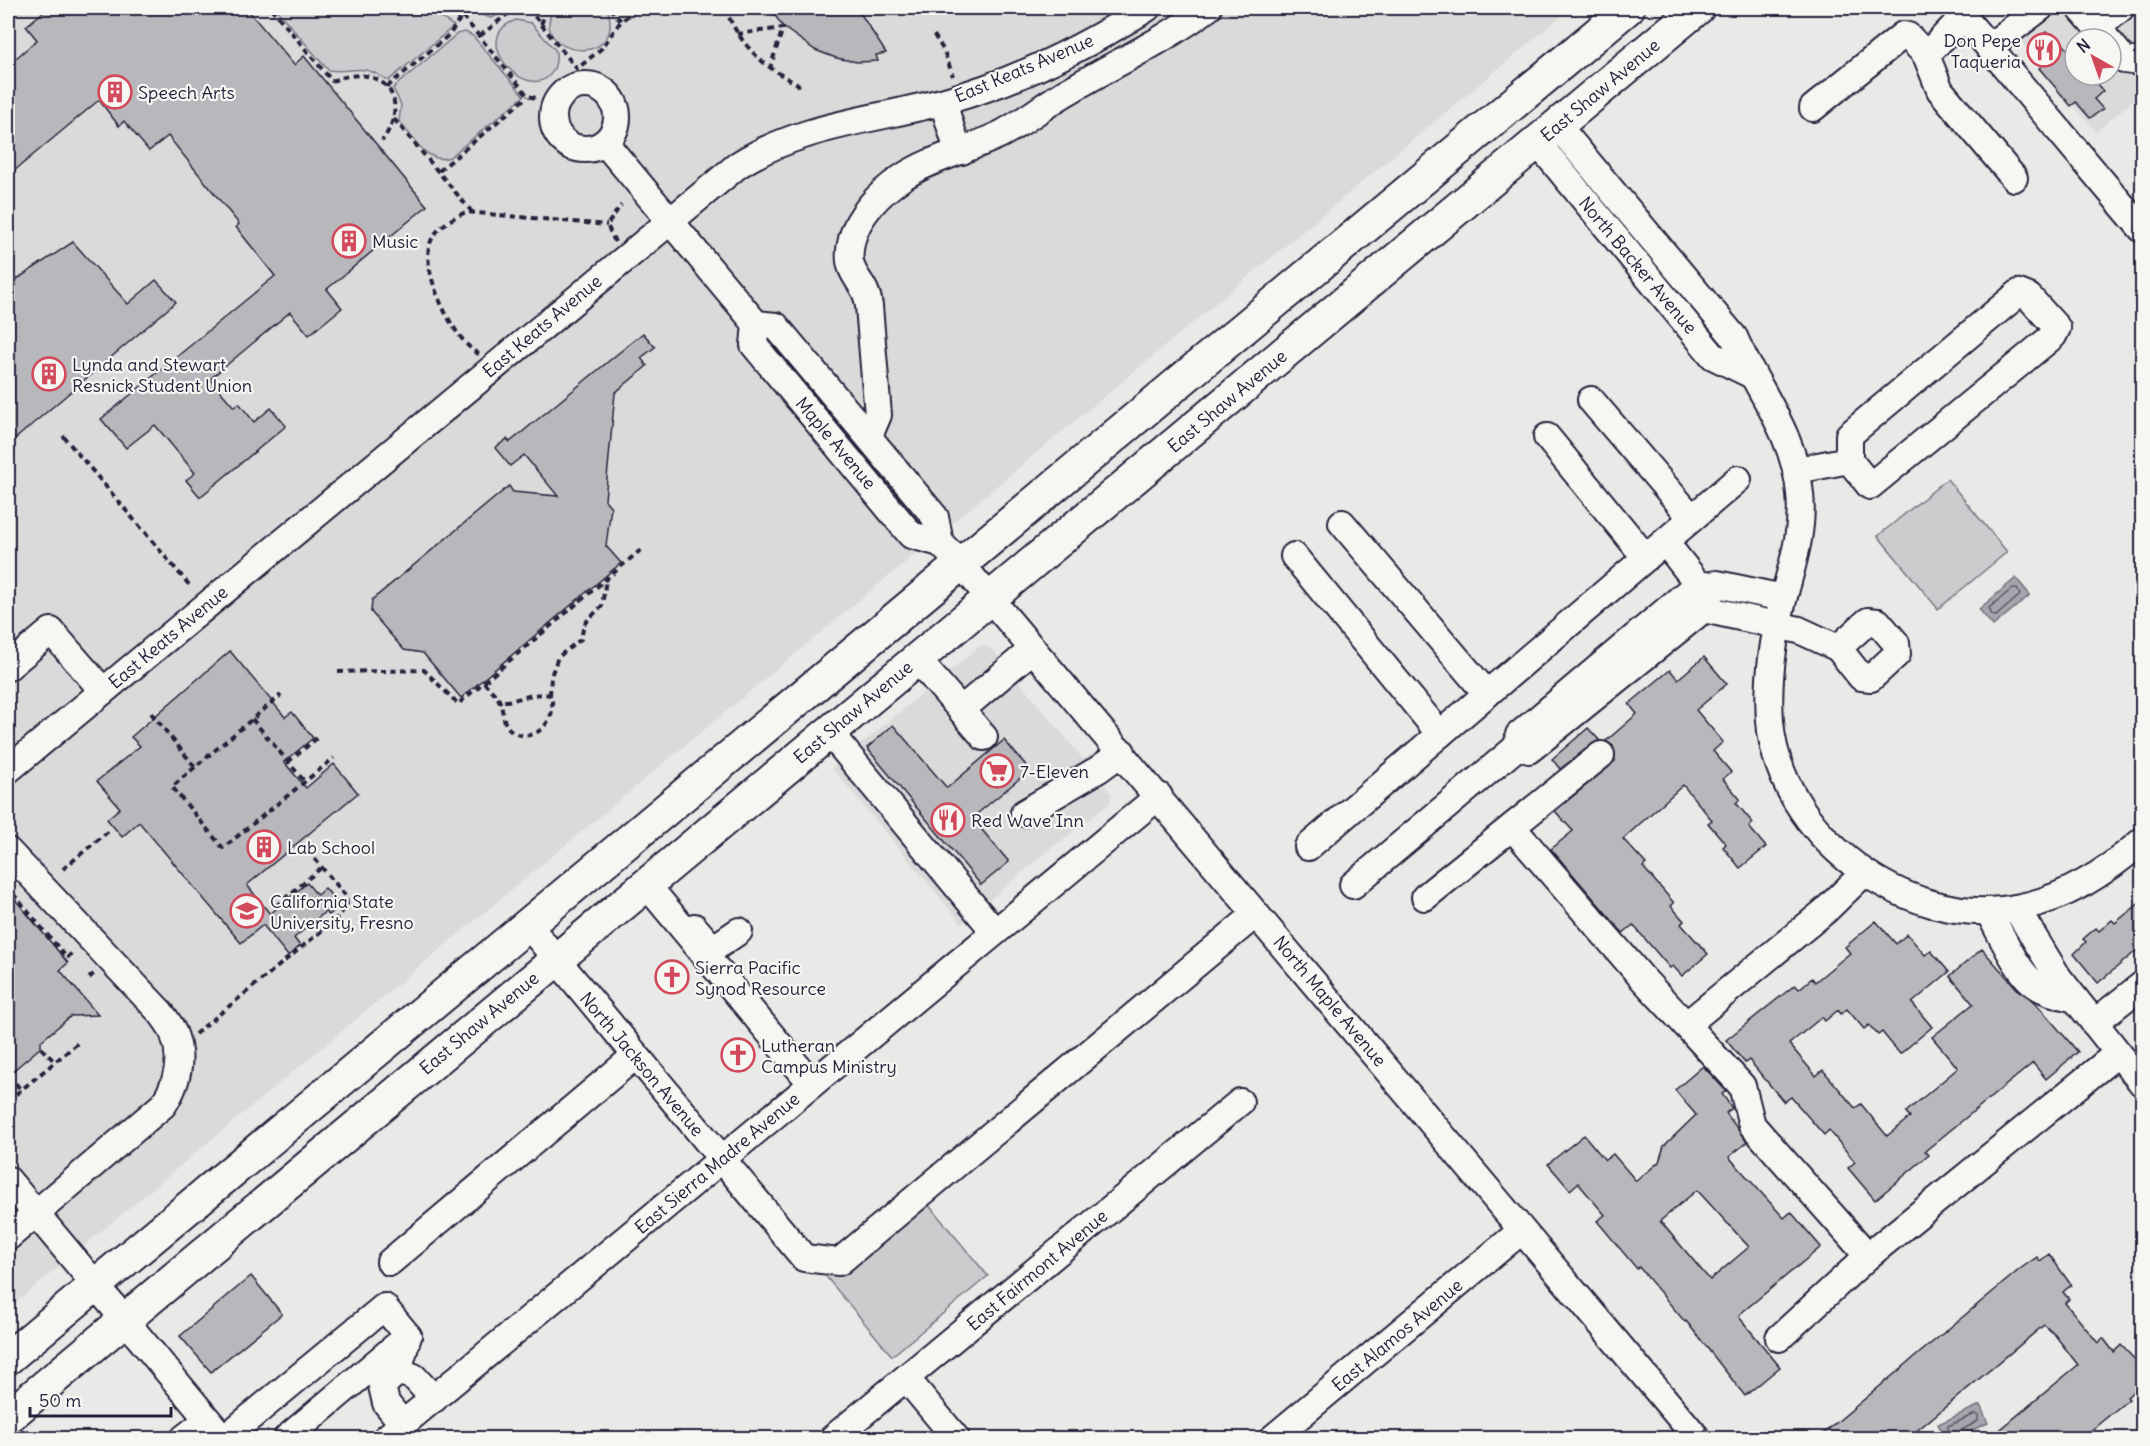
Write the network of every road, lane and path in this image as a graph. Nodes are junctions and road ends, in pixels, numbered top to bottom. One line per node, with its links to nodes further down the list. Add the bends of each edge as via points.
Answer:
1 (271, 8): 32 (path, via 332,81 362,74 379,79)
2 (436, 8): 19 (path)
3 (456, 8): 19 (path)
4 (467, 8): 19 (path)
5 (515, 8): 26 (path)
6 (528, 8): 21 (path)
7 (548, 8): 21 (path)
8 (610, 8): 20 (path)
9 (638, 8): 20 (path)
10 (725, 8): 24 (path)
11 (1147, 8): 34 (street, East Keats Avenue, via 1071,51 1006,80)
12 (1208, 8): 42 (street, via 1006,131)
13 (1628, 8): 67 (main road)
14 (1698, 8): 39 (main road, East Shaw Avenue)
15 (2040, 8): 27 (street)
16 (2080, 8): 22 (street)
17 (2121, 8): 23 (street)
18 (1960, 12): 27 (street); 28 (street)
19 (462, 15): 26 (path); 32 (path, via 450,34)
20 (621, 21): 21 (path, via 602,48 577,69)
21 (541, 24)
22 (2096, 27)
23 (2111, 27)
24 (737, 34): 31 (path); 31 (path, via 783,28)
25 (934, 35): 34 (path, via 944,51)
26 (480, 36): 35 (path)
27 (1989, 47): 49 (street)
28 (1926, 55): 37 (street, via 1908,36 1902,35); 44 (street, via 1940,90)
29 (2123, 59): 30 (street)
30 (2141, 61)
31 (770, 68): 33 (path, via 798,84)
32 (387, 87): 38 (path, via 393,97)
33 (800, 91)
34 (949, 91): 42 (street, via 954,138); 47 (street, East Keats Avenue, via 776,143 738,165)
35 (528, 96): 36 (path); 43 (path)
36 (539, 99)
37 (1813, 108)
38 (394, 119): 40 (path); 43 (path)
39 (1547, 134): 58 (street, North Backer Avenue, via 1713,356 1750,374 1784,429); 72 (main road, East Shaw Avenue)
40 (382, 141)
41 (605, 143): 47 (street)
42 (962, 151): 55 (street, via 899,179 883,193 852,238 851,269 868,297 879,415)
43 (440, 171): 46 (path)
44 (2014, 178)
45 (621, 205): 48 (path)
46 (472, 212): 48 (path); 52 (path, via 456,216 435,234 430,243 429,268 453,327 476,353)
47 (670, 220): 51 (street); 81 (street, East Keats Avenue)
48 (607, 225): 50 (path)
49 (2142, 229)
50 (618, 245)
51 (756, 324): 55 (street, Maple Avenue, via 776,326); 63 (street, Maple Avenue, via 754,345 911,535)
52 (485, 356)
53 (1591, 400): 60 (street)
54 (63, 436): 70 (path)
55 (869, 436): 63 (street, Maple Avenue, via 934,517)
56 (1547, 438): 66 (street)
57 (1850, 460): 57 (street, via 1849,435 2019,294 2029,297 2057,328 2053,336 1870,486); 58 (street)
58 (1797, 470): 71 (street, North Backer Avenue, via 1801,522)
59 (1738, 479): 60 (street)
60 (1692, 518): 62 (street)
61 (1342, 524): 83 (street)
62 (1665, 542): 66 (street); 69 (street)
63 (940, 543): 67 (street, Maple Avenue)
64 (643, 548): 68 (path)
65 (1294, 556): 90 (street)
66 (1646, 558): 83 (street)
67 (962, 565): 72 (street, North Maple Avenue); 120 (main road)
68 (606, 579): 80 (path); 84 (path, via 602,606 584,624 581,639 558,657)
69 (1701, 586): 71 (street, via 1717,584); 73 (street); 93 (street, via 1694,587 1519,735)
70 (191, 587)
71 (1783, 598): 74 (street, North Backer Avenue)
72 (990, 599): 76 (street, North Maple Avenue); 77 (main road, East Shaw Avenue)
73 (1720, 612): 74 (street); 93 (street, via 1704,609 1529,750)
74 (1777, 625): 75 (street, via 1799,630); 111 (street, North Backer Avenue, via 1769,678 1770,723 1776,756 1805,816 1841,855)
75 (1838, 648)
76 (1033, 649): 86 (street); 94 (street, North Maple Avenue)
77 (918, 659): 86 (street); 89 (main road, East Shaw Avenue)
78 (8, 667): 81 (street, via 51,631)
79 (338, 672): 80 (path, via 424,670 458,704)
80 (484, 682): 85 (path)
81 (103, 691): 99 (street, East Keats Avenue)
82 (281, 694): 88 (path)
83 (1487, 694): 90 (street)
84 (550, 695): 85 (path, via 541,693); 85 (path, via 553,701 546,726 530,735 515,733 504,723)
85 (500, 701)
86 (961, 710): 91 (street)
87 (151, 712): 98 (path)
88 (252, 719): 97 (path); 98 (path)
89 (829, 732): 113 (main road, East Shaw Avenue); 122 (street)
90 (1440, 734): 107 (street)
91 (984, 737)
92 (317, 738): 97 (path)
93 (1518, 746): 114 (street)
94 (1122, 752): 101 (street, North Maple Avenue); 102 (street)
95 (1601, 755): 103 (street)
96 (334, 758): 100 (path)
97 (288, 762): 100 (path)
98 (195, 767): 100 (path, via 172,787 223,848)
99 (8, 770)
100 (304, 782)
101 (1159, 796): 119 (street, North Maple Avenue); 122 (street, East Sierra Madre Avenue)
102 (1024, 813)
103 (1512, 827): 115 (street); 128 (street)
104 (111, 829): 110 (path)
105 (2142, 841): 117 (street, North Backer Avenue, via 2089,881)
106 (302, 844): 109 (path)
107 (1308, 847)
108 (8, 851): 131 (street, via 161,1013)
109 (322, 867): 116 (path); 131 (path, via 346,896 347,906)
110 (63, 869)
111 (1864, 873): 118 (street, North Backer Avenue, via 1935,904); 128 (street, via 1825,911)
112 (19, 880): 123 (path, via 9,889 67,958)
113 (650, 881): 121 (street, via 706,942 717,945); 124 (main road, East Shaw Avenue); 137 (street)
114 (1353, 885)
115 (1425, 897)
116 (276, 906)
117 (2016, 908): 118 (street, North Backer Avenue); 126 (street)
118 (1988, 911): 126 (street, via 2030,981 2044,990)
119 (1256, 914): 141 (street, North Jackson Avenue, via 839,1262 804,1258); 144 (street, North Maple Avenue)
120 (528, 925): 124 (street, North Jackson Avenue); 148 (main road)
121 (739, 931)
122 (995, 932): 137 (street, East Sierra Madre Avenue)
123 (82, 944)
124 (556, 959): 133 (street, North Jackson Avenue); 149 (main road, East Shaw Avenue)
125 (2142, 985): 127 (street)
126 (2075, 999): 127 (street)
127 (2094, 1023): 132 (street)
128 (1686, 1025): 146 (street, via 1742,1086 1752,1125)
129 (79, 1042): 134 (path)
130 (42, 1048): 134 (path)
131 (179, 1049): 143 (street, via 178,1076 163,1105)
132 (2118, 1053): 136 (street); 146 (street)
133 (635, 1056): 141 (street, North Jackson Avenue); 147 (street)
134 (55, 1062): 138 (path)
135 (9, 1076): 138 (path)
136 (2142, 1083)
137 (812, 1084): 141 (street, East Sierra Madre Avenue)
138 (21, 1090): 139 (path)
139 (8, 1101)
140 (1240, 1102): 154 (street, East Fairmont Avenue)
141 (722, 1159): 155 (street, East Sierra Madre Avenue)
142 (8, 1180): 143 (street)
143 (35, 1213): 145 (street); 148 (street)
144 (1521, 1232): 164 (street, East Alamos Avenue); 165 (street, North Maple Avenue)
145 (8, 1237)
146 (1868, 1256): 151 (street)
147 (390, 1262)
148 (95, 1286): 149 (street); 152 (main road)
149 (124, 1320): 156 (main road, East Shaw Avenue); 159 (street)
150 (408, 1336): 153 (street); 157 (street, via 384,1307); 161 (street)
151 (1779, 1338)
152 (8, 1358)
153 (398, 1371): 155 (street, via 414,1377); 158 (street, via 382,1386)
154 (906, 1378): 162 (street, East Fairmont Avenue); 163 (street)
155 (434, 1399): 158 (street, East Sierra Madre Avenue)
156 (8, 1417)
157 (252, 1417): 159 (street); 161 (street)
158 (395, 1431)
159 (218, 1432): 160 (street)
160 (184, 1438)
161 (286, 1438)
162 (833, 1438)
163 (956, 1438)
164 (1273, 1438)
165 (1697, 1438)

